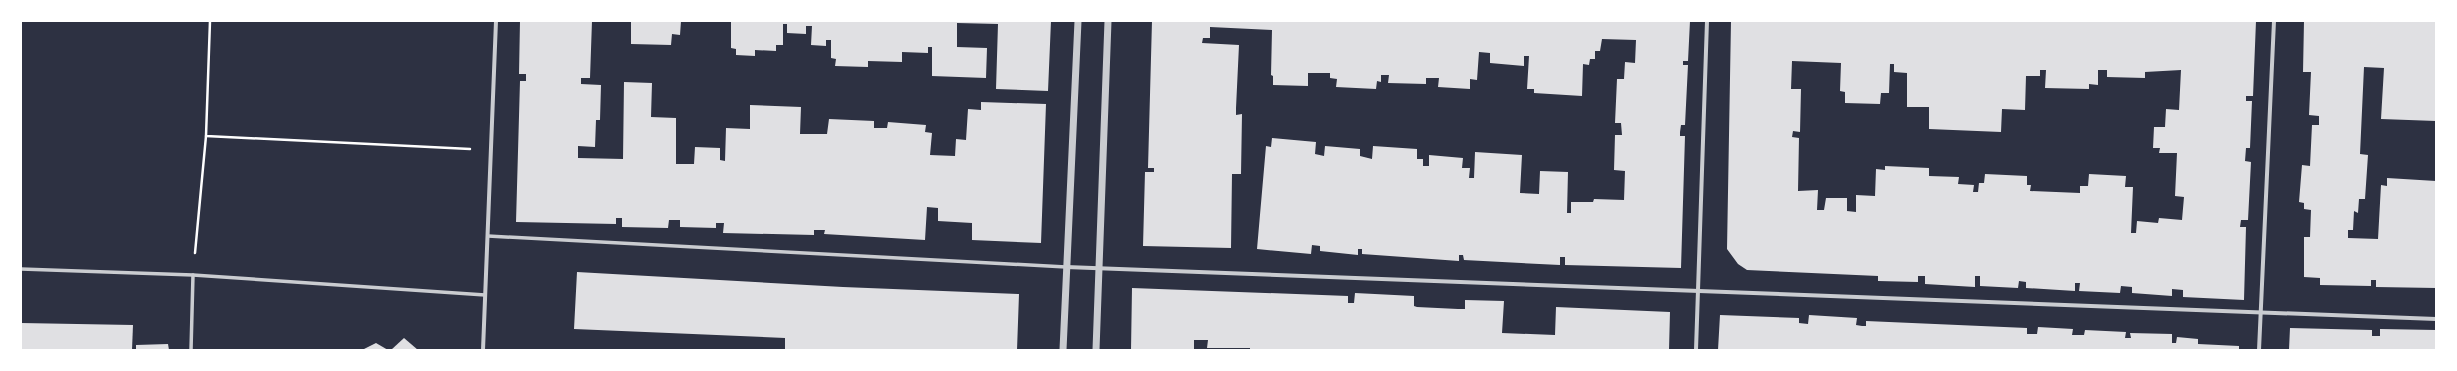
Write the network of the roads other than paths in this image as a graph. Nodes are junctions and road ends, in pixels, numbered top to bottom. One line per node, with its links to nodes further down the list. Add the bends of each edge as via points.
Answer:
1 (496, 21): 6 (street)
2 (1078, 21): 7 (street)
3 (1108, 21): 9 (street)
4 (1707, 21): 11 (street)
5 (2274, 21): 13 (street)
6 (488, 236): 7 (street); 12 (street)
7 (1066, 267): 9 (street); 17 (street)
8 (21, 268): 10 (street)
9 (1098, 268): 11 (street); 18 (street)
10 (193, 274): 12 (street); 15 (street)
11 (1698, 291): 13 (street); 19 (street)
12 (485, 295): 16 (street)
13 (2261, 313): 14 (street); 20 (street)
14 (2436, 319)
15 (191, 350)
16 (483, 350)
17 (1063, 350)
18 (1096, 350)
19 (1696, 350)
20 (2259, 350)

